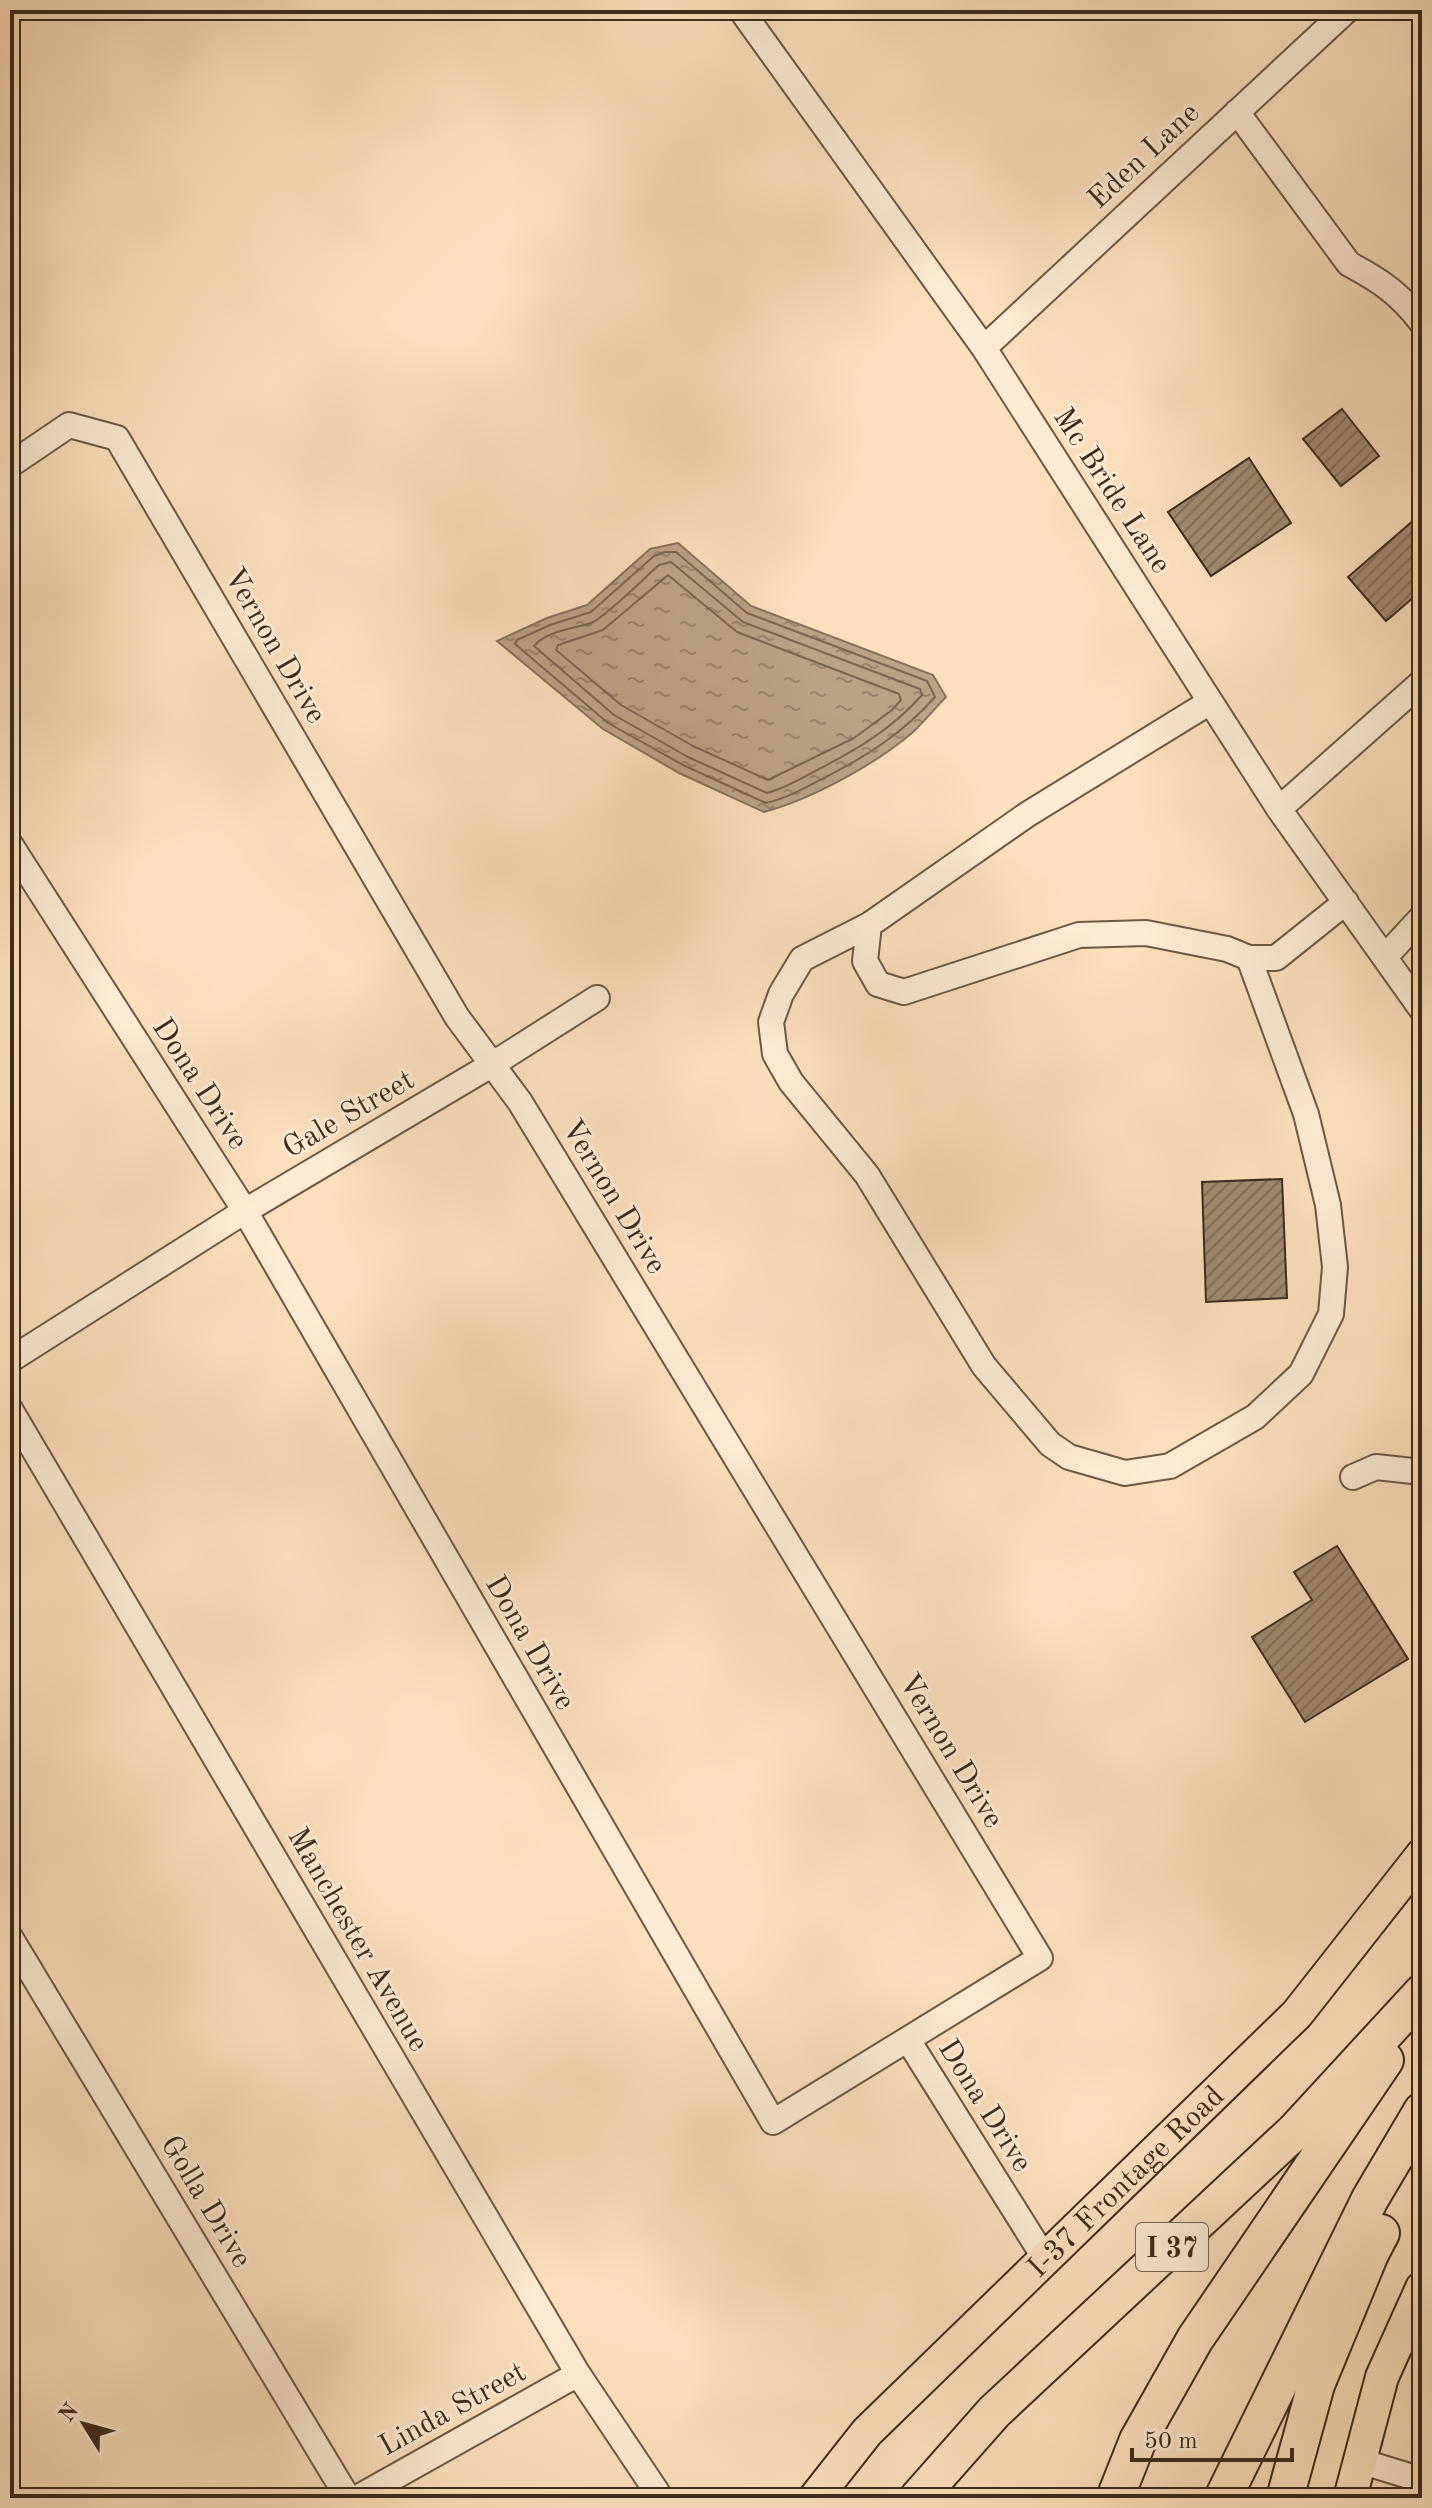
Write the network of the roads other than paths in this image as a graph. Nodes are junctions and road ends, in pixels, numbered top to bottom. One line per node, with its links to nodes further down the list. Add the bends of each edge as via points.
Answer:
1 (741, 10): 5 (street, Mc Bride Lane)
2 (1347, 10): 3 (street, Eden Lane)
3 (1237, 112): 4 (street, via 1349,264 1405,300); 5 (street, Eden Lane)
4 (1422, 323)
5 (984, 348): 8 (street, Mc Bride Lane)
6 (10, 465): 18 (street, Vernon Drive, via 69,425 117,438 457,1017)
7 (1422, 682): 9 (street)
8 (1210, 702): 9 (street, Mc Bride Lane); 13 (street, via 1028,814)
9 (1279, 809): 11 (street, Mc Bride Lane)
10 (10, 844): 19 (street, Dona Drive)
11 (1346, 902): 14 (street, Mc Bride Lane); 15 (street, via 1276,958)
12 (1422, 917): 14 (street)
13 (869, 925): 15 (street, via 865,961 878,984 904,992 1079,935 1146,933); 15 (street, via 802,959 771,1022 775,1054 791,1082 867,1175 984,1366 1050,1444 1069,1457 1125,1473 1170,1466 1255,1417 1301,1374 1331,1314 1335,1267 1328,1205 1306,1114)
14 (1385, 957): 17 (street, Mc Bride Lane)
15 (1249, 958)
16 (597, 998): 18 (street, Gale Street)
17 (1422, 1010)
18 (493, 1064): 19 (street, Gale Street); 28 (street, Vernon Drive, via 1040,1958)
19 (245, 1211): 20 (street, Gale Street); 28 (street, Dona Drive, via 773,2122)
20 (10, 1360)
21 (10, 1409): 33 (street, Manchester Avenue)
22 (1422, 1472): 23 (street, via 1376,1467)
23 (1353, 1477)
24 (1422, 1855): 31 (main road, I-37 Frontage Road, via 1297,2014)
25 (10, 1937): 36 (street, Golla Drive)
26 (1422, 1993): 40 (highway, I 37, via 1295,2131 994,2412)
27 (1422, 2005): 41 (highway, via 1195,2339 1138,2440)
28 (908, 2040): 31 (street, Dona Drive)
29 (1422, 2111): 42 (highway, via 1370,2199)
30 (1422, 2154): 43 (highway, via 1370,2254 1322,2371)
31 (1044, 2257): 39 (main road, I-37 Frontage Road, via 867,2432)
32 (1422, 2288): 34 (main road, via 1382,2377)
33 (578, 2374): 37 (street, Linda Street); 38 (street, Manchester Avenue)
34 (1360, 2461): 35 (street); 44 (main road)
35 (1422, 2480)
36 (348, 2498)
37 (357, 2498)
38 (661, 2498)
39 (815, 2498)
40 (918, 2498)
41 (1115, 2498)
42 (1223, 2498)
43 (1285, 2498)
44 (1350, 2498)

